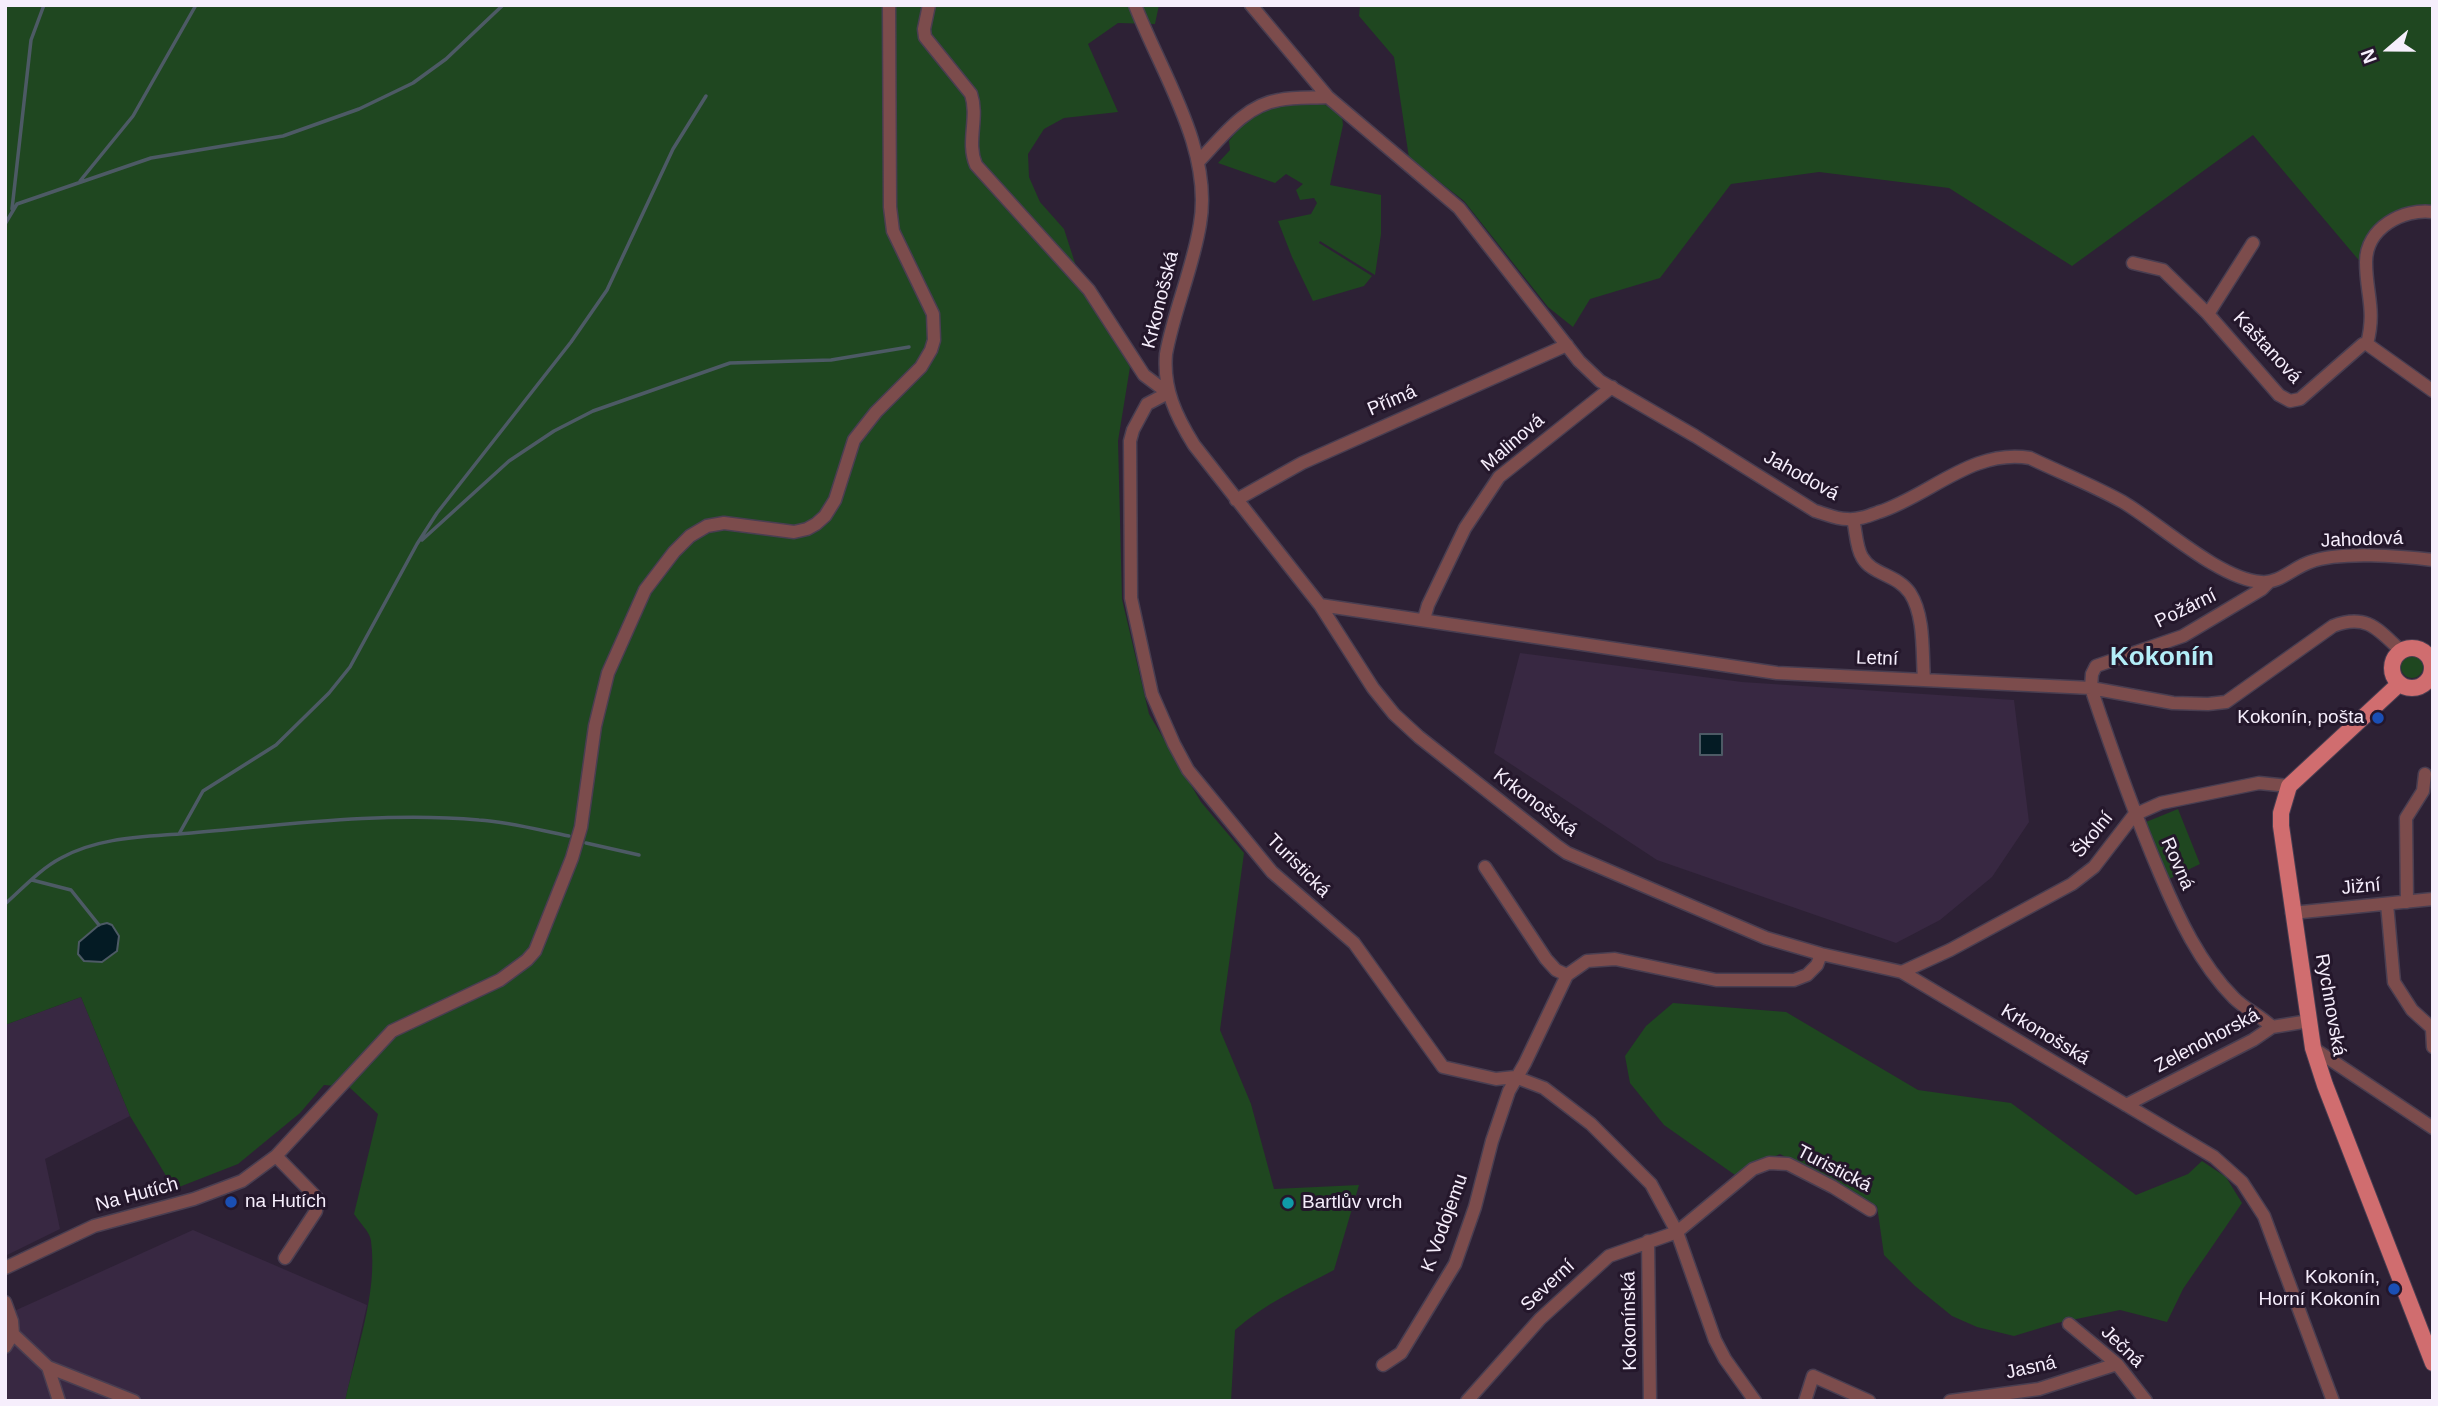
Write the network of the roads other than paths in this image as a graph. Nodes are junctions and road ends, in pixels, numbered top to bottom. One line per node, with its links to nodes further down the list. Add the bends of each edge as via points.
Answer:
1 (889, 5): 46 (street, Na Hutích, via 890,207 893,231 933,314 931,351 921,368 854,440 835,500 816,524 794,532 716,523 690,536 674,552 645,590 608,673 595,726 581,827 535,951 500,980 393,1031)
2 (929, 5): 15 (street, via 925,37 974,103 971,148 976,165 1089,290 1144,375)
3 (1135, 5): 6 (street, Krkonošská)
4 (1251, 5): 5 (street, Jahodová)
5 (1328, 97): 6 (street, via 1277,100 1255,108); 12 (street, Jahodová, via 1458,208)
6 (1199, 161): 15 (street, Krkonošská, via 1200,223 1168,345)
7 (2433, 212): 11 (street, via 2415,211 2393,218 2375,236 2366,262 2372,313)
8 (2253, 243): 10 (street, Kaštanová)
9 (2133, 263): 10 (street, via 2163,270)
10 (2208, 314): 11 (street, Kaštanová, via 2279,395 2290,401 2300,399)
11 (2367, 344): 14 (street)
12 (1567, 345): 13 (street, Jahodová, via 1600,381); 16 (street, Přímá, via 1302,463)
13 (1612, 387): 17 (street, Jahodová, via 1815,510); 21 (street, Malinová, via 1499,477 1465,528)
14 (2433, 391)
15 (1168, 393): 16 (street, Krkonošská, via 1194,445); 43 (street, Turistická, via 1147,404 1130,441 1131,598 1152,694 1174,744 1188,770 1272,872 1354,943 1443,1067 1496,1079)
16 (1236, 500): 20 (street, Krkonošská)
17 (1853, 519): 19 (street, Jahodová, via 1899,506 1981,462 2017,456 2122,502 2244,579); 24 (street, via 1866,563 1893,577 1910,594 1919,617)
18 (2433, 560): 19 (street, Jahodová, via 2337,556 2310,561)
19 (2269, 582): 26 (street, Požární, via 2183,636 2096,666)
20 (1320, 604): 21 (street, Letní); 35 (street, Krkonošská, via 1373,688 1400,720 1567,853 1766,938)
21 (1424, 620): 24 (street, Letní, via 1763,671)
22 (2401, 650): 23 (main road, via 2415,647); 25 (main road, via 2392,664); 26 (street, Letní, via 2377,628 2350,621 2333,626 2225,702 2173,703)
23 (2431, 660): 25 (main road, via 2428,681 2411,688)
24 (1924, 680): 26 (street, Letní)
25 (2399, 684): 28 (main road)
26 (2091, 688): 29 (street, Rovná)
27 (2426, 774): 32 (street, via 2423,792 2406,818)
28 (2290, 786): 29 (street, Školní, via 2259,783 2161,803); 34 (main road, Rychnovská, via 2281,813)
29 (2134, 815): 36 (street, Školní, via 2082,878); 39 (street, Rovná, via 2194,943 2235,999)
30 (1485, 867): 37 (street, via 1546,958)
31 (2433, 899): 32 (street, Jižní)
32 (2407, 902): 33 (street, Jižní)
33 (2386, 904): 34 (street, Jižní); 40 (street, via 2395,982 2412,1010)
34 (2292, 913): 38 (main road, Rychnovská)
35 (1821, 954): 36 (street, Krkonošská); 37 (street, via 1807,975 1794,980 1716,981 1615,959 1587,961)
36 (1902, 972): 44 (street, Krkonošská)
37 (1567, 975): 43 (street, K Vodojemu)
38 (2309, 1021): 39 (street, Zelenohorská); 42 (main road, Rychnovská)
39 (2272, 1027): 44 (street, Zelenohorská)
40 (2433, 1029): 41 (street)
41 (2433, 1047)
42 (2313, 1048): 45 (street); 56 (main road, Rychnovská)
43 (1515, 1077): 48 (street, Turistická, via 1544,1088 1591,1124 1651,1184); 58 (street, K Vodojemu, via 1455,1264 1402,1353)
44 (2126, 1105): 69 (street, Krkonošská, via 2214,1157 2250,1193 2269,1229)
45 (2433, 1128)
46 (276, 1156): 50 (street, via 317,1198 316,1211); 51 (street, Na Hutích, via 227,1188 94,1226)
47 (1870, 1210): 48 (street, Turistická, via 1788,1164 1769,1163 1753,1169)
48 (1677, 1232): 49 (street, Severní); 64 (street, Turistická, via 1715,1340)
49 (1648, 1241): 62 (street, Severní, via 1609,1256 1540,1319); 63 (street, Kokonínská)
50 (285, 1258)
51 (5, 1269)
52 (5, 1302): 54 (street)
53 (2069, 1325): 57 (street, Ječná)
54 (13, 1334): 55 (street); 59 (street)
55 (5, 1347)
56 (2433, 1363)
57 (2117, 1364): 67 (street, Jasná, via 2039,1389); 68 (street, Ječná)
58 (1383, 1365)
59 (48, 1367): 60 (street); 61 (street)
60 (59, 1401)
61 (134, 1401)
62 (1467, 1401)
63 (1650, 1401)
64 (1755, 1401)
65 (1805, 1401): 66 (street, via 1813,1376)
66 (1869, 1401)
67 (1950, 1401)
68 (2146, 1401)
69 (2333, 1401)

